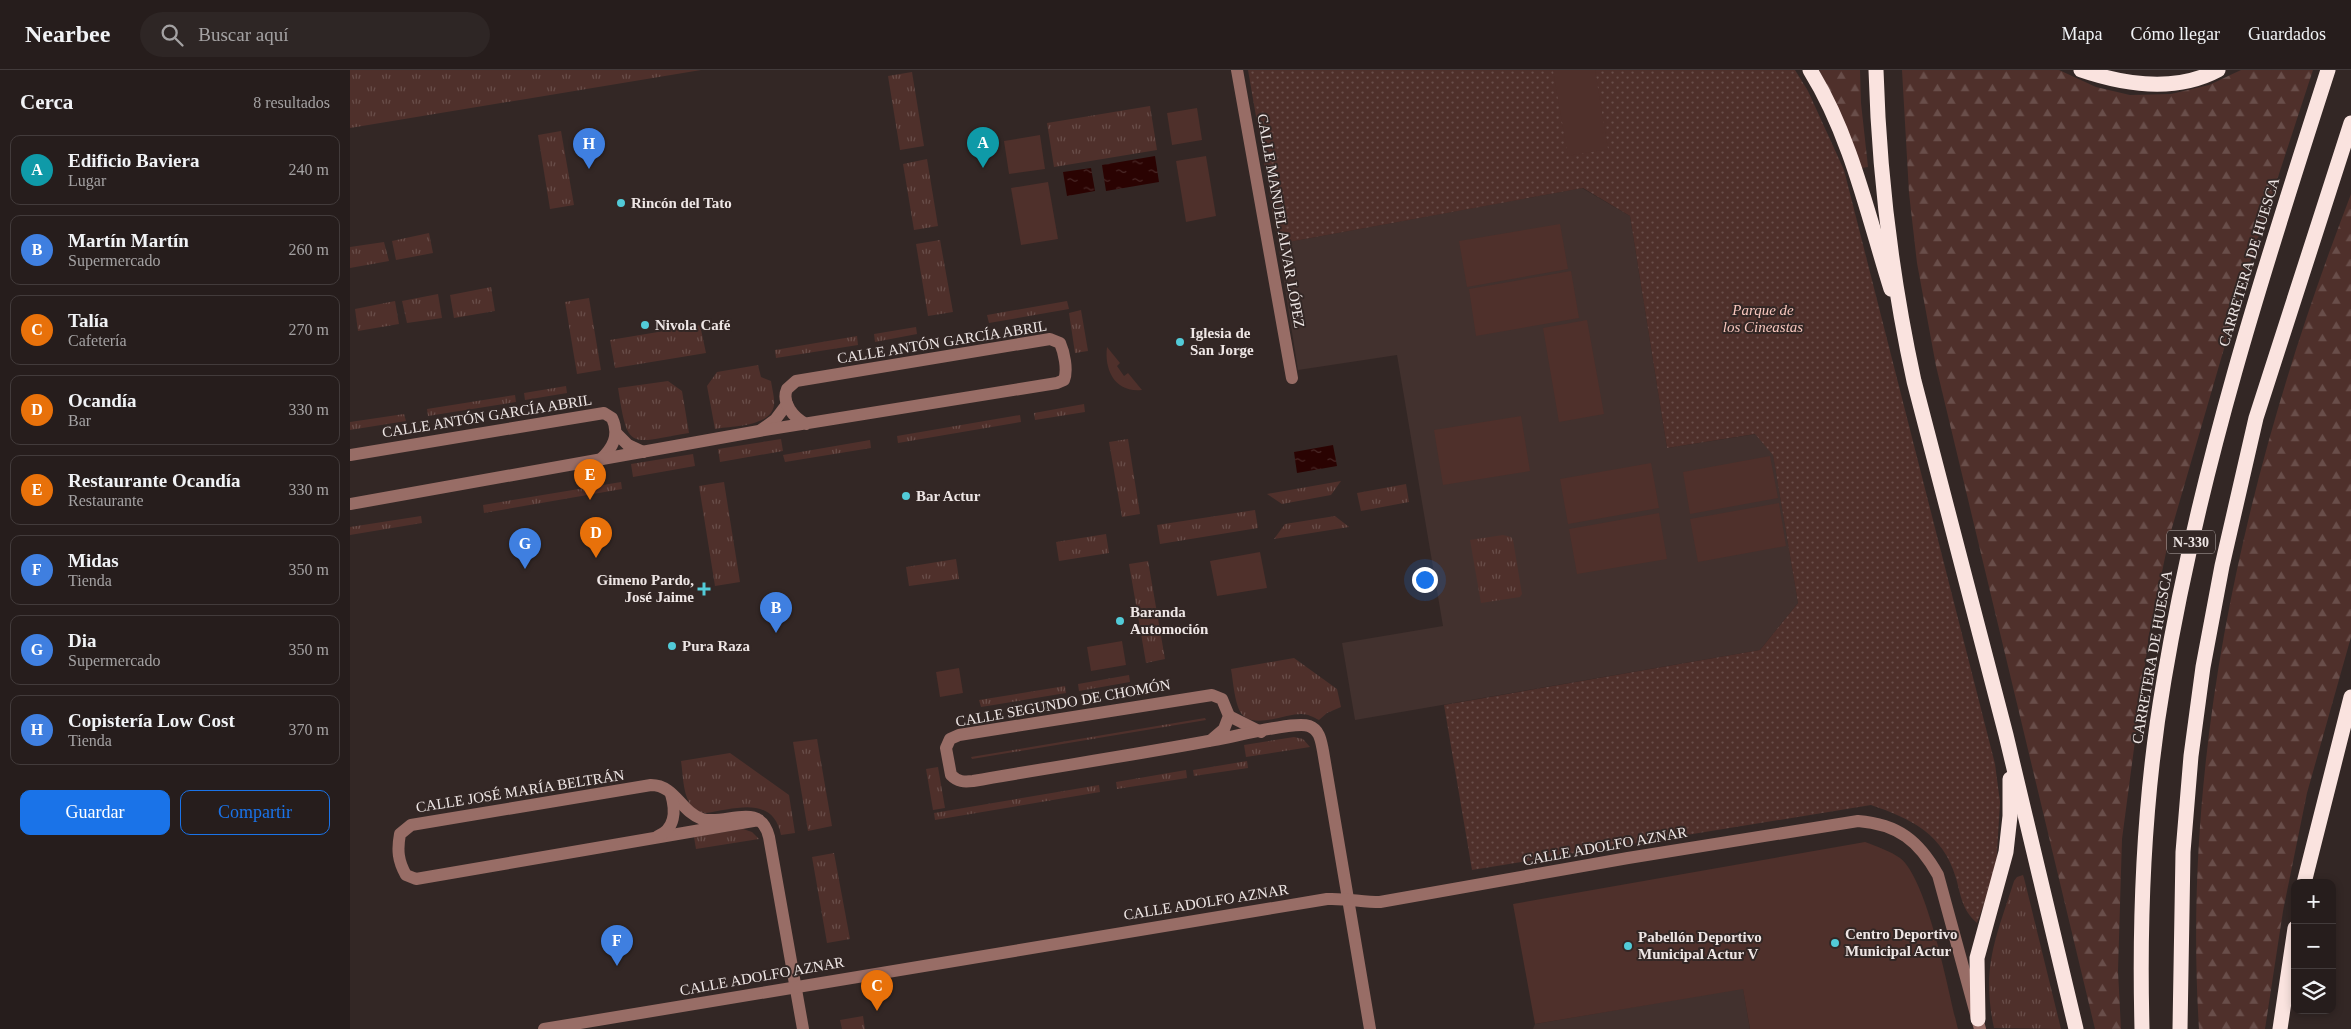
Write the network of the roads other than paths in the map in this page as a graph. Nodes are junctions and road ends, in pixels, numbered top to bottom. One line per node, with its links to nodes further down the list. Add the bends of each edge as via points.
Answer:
1 (1238, 70): 9 (street, CALLE MANUEL ALVAR LÓPEZ)
2 (1810, 70): 8 (highway, via 1835,119 1852,164)
3 (1876, 70): 8 (highway, via 1881,165)
4 (2081, 70): 5 (highway, via 2112,80 2144,84 2178,83)
5 (2218, 70)
6 (2328, 70): 37 (highway, CARRETERA DE HUESCA / N-330, via 2225,402 2179,595 2150,781 2143,874)
7 (2351, 123): 38 (highway, N-330, via 2256,418 2222,566 2203,667 2190,766 2183,852)
8 (1903, 328): 23 (highway)
9 (1292, 378)
10 (787, 404): 11 (street, via 796,418); 11 (street, CALLE ANTÓN GARCÍA ABRIL, via 790,384 803,380 1050,339 1060,343 1062,348 1066,374 1061,382); 12 (street, CALLE ANTÓN GARCÍA ABRIL, via 775,420)
11 (806, 424): 12 (street, CALLE ANTÓN GARCÍA ABRIL)
12 (759, 432): 14 (street, CALLE ANTÓN GARCÍA ABRIL)
13 (617, 434): 14 (street, CALLE ANTÓN GARCÍA ABRIL, via 628,445); 15 (street, CALLE ANTÓN GARCÍA ABRIL, via 612,418 608,414 598,414); 16 (street)
14 (643, 452): 16 (street, CALLE ANTÓN GARCÍA ABRIL)
15 (350, 455)
16 (600, 460): 18 (street, CALLE ANTÓN GARCÍA ABRIL)
17 (350, 495): 18 (street)
18 (363, 500): 19 (street, CALLE ANTÓN GARCÍA ABRIL)
19 (350, 504)
20 (2351, 697): 28 (highway)
21 (1229, 716): 22 (street, CALLE SEGUNDO DE CHOMÓN); 24 (street, via 1224,729); 24 (street, CALLE SEGUNDO DE CHOMÓN, via 1222,699 1212,695 959,735 950,740 946,748 951,775 966,782)
22 (1260, 732): 24 (street, CALLE SEGUNDO DE CHOMÓN); 29 (street, CALLE SEGUNDO DE CHOMÓN, via 1307,726 1320,736)
23 (2006, 735): 32 (highway, via 2010,816 2006,852 1976,958); 36 (highway)
24 (1210, 741)
25 (671, 792): 26 (street, via 693,814 703,819 748,816); 27 (street, CALLE JOSÉ MARÍA BELTRÁN, via 672,824 666,832); 27 (street, CALLE JOSÉ MARÍA BELTRÁN, via 665,787 652,786 411,826 400,834 398,849 406,875 416,879)
26 (759, 820): 27 (street, CALLE JOSÉ MARÍA BELTRÁN); 31 (street, via 766,826 769,837)
27 (653, 838)
28 (2305, 879)
29 (1348, 898): 31 (street, CALLE ADOLFO AZNAR); 32 (street, CALLE ADOLFO AZNAR, via 1380,902 1823,826 1872,822 1892,827 1911,840 1927,855 1938,875); 35 (street, CALLE SEGUNDO DE CHOMÓN)
30 (2291, 955): 39 (highway)
31 (796, 987): 33 (street, CALLE ADOLFO AZNAR); 34 (street)
32 (1979, 1024)
33 (544, 1029)
34 (803, 1029)
35 (1370, 1029)
36 (2076, 1029)
37 (2142, 1029)
38 (2180, 1029)
39 (2280, 1029)

